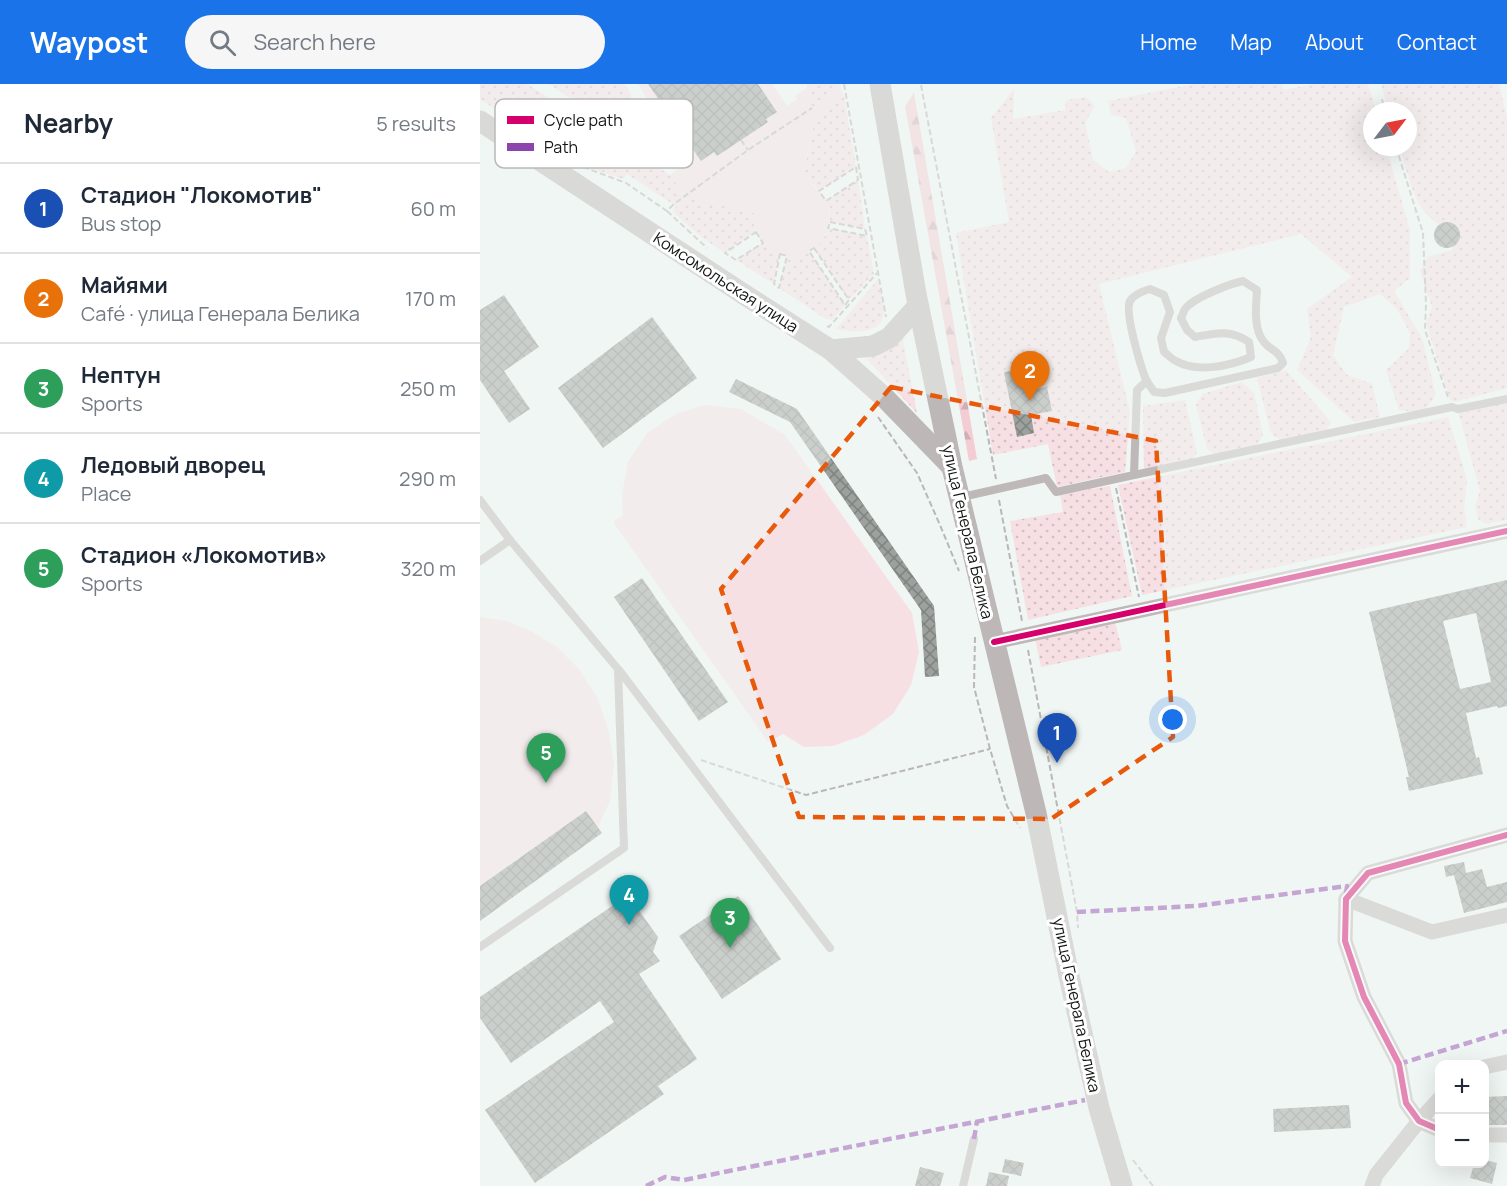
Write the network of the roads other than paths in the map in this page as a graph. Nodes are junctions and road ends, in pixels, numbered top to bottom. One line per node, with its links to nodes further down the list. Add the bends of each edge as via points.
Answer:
1 (880, 84): 5 (main road, улица Генерала Белика)
2 (480, 122): 3 (main road, Комсомольская улица)
3 (495, 132)
4 (550, 168): 6 (main road, Комсомольская улица, via 745,295)
5 (918, 306): 6 (main road, via 889,338 873,346); 9 (main road, улица Генерала Белика)
6 (833, 340): 9 (main road, Комсомольская улица)
7 (1146, 381): 7 (lane, via 1154,392 1165,393 1278,368 1283,363 1281,356 1264,342 1258,329 1257,290 1243,281 1227,285 1186,308 1181,318 1186,330 1195,337 1222,332 1249,342 1251,357 1216,367 1192,367 1164,352 1161,338 1170,312 1164,295 1150,289 1139,293 1130,302 1128,312); 10 (lane, via 1137,390)
8 (1507, 399): 10 (lane, via 1458,410 1452,407)
9 (952, 467): 11 (main road, улица Генерала Белика)
10 (1134, 475): 11 (lane, via 1056,492 1046,478)
11 (960, 498): 16 (main road, улица Генерала Белика)
12 (480, 500): 14 (lane)
13 (1507, 531): 16 (street, via 1142,611)
14 (510, 540): 15 (lane); 17 (lane)
15 (480, 561)
16 (984, 640): 32 (main road, улица Генерала Белика, via 1036,813 1099,1108)
17 (618, 669): 21 (lane, via 624,848); 22 (lane)
18 (1507, 835): 19 (street, via 1368,873)
19 (1346, 899): 20 (street, via 1432,932); 26 (street, via 1345,941 1364,997 1399,1065 1406,1103)
20 (1507, 915)
21 (480, 947)
22 (830, 948)
23 (1507, 1062): 24 (street)
24 (1489, 1066)
25 (1435, 1103): 26 (street)
26 (1419, 1120): 27 (street); 33 (street, via 1376,1175)
27 (1435, 1128)
28 (1507, 1135): 29 (street)
29 (1489, 1136)
30 (974, 1139): 31 (lane)
31 (963, 1186)
32 (1122, 1186)
33 (1372, 1186)

